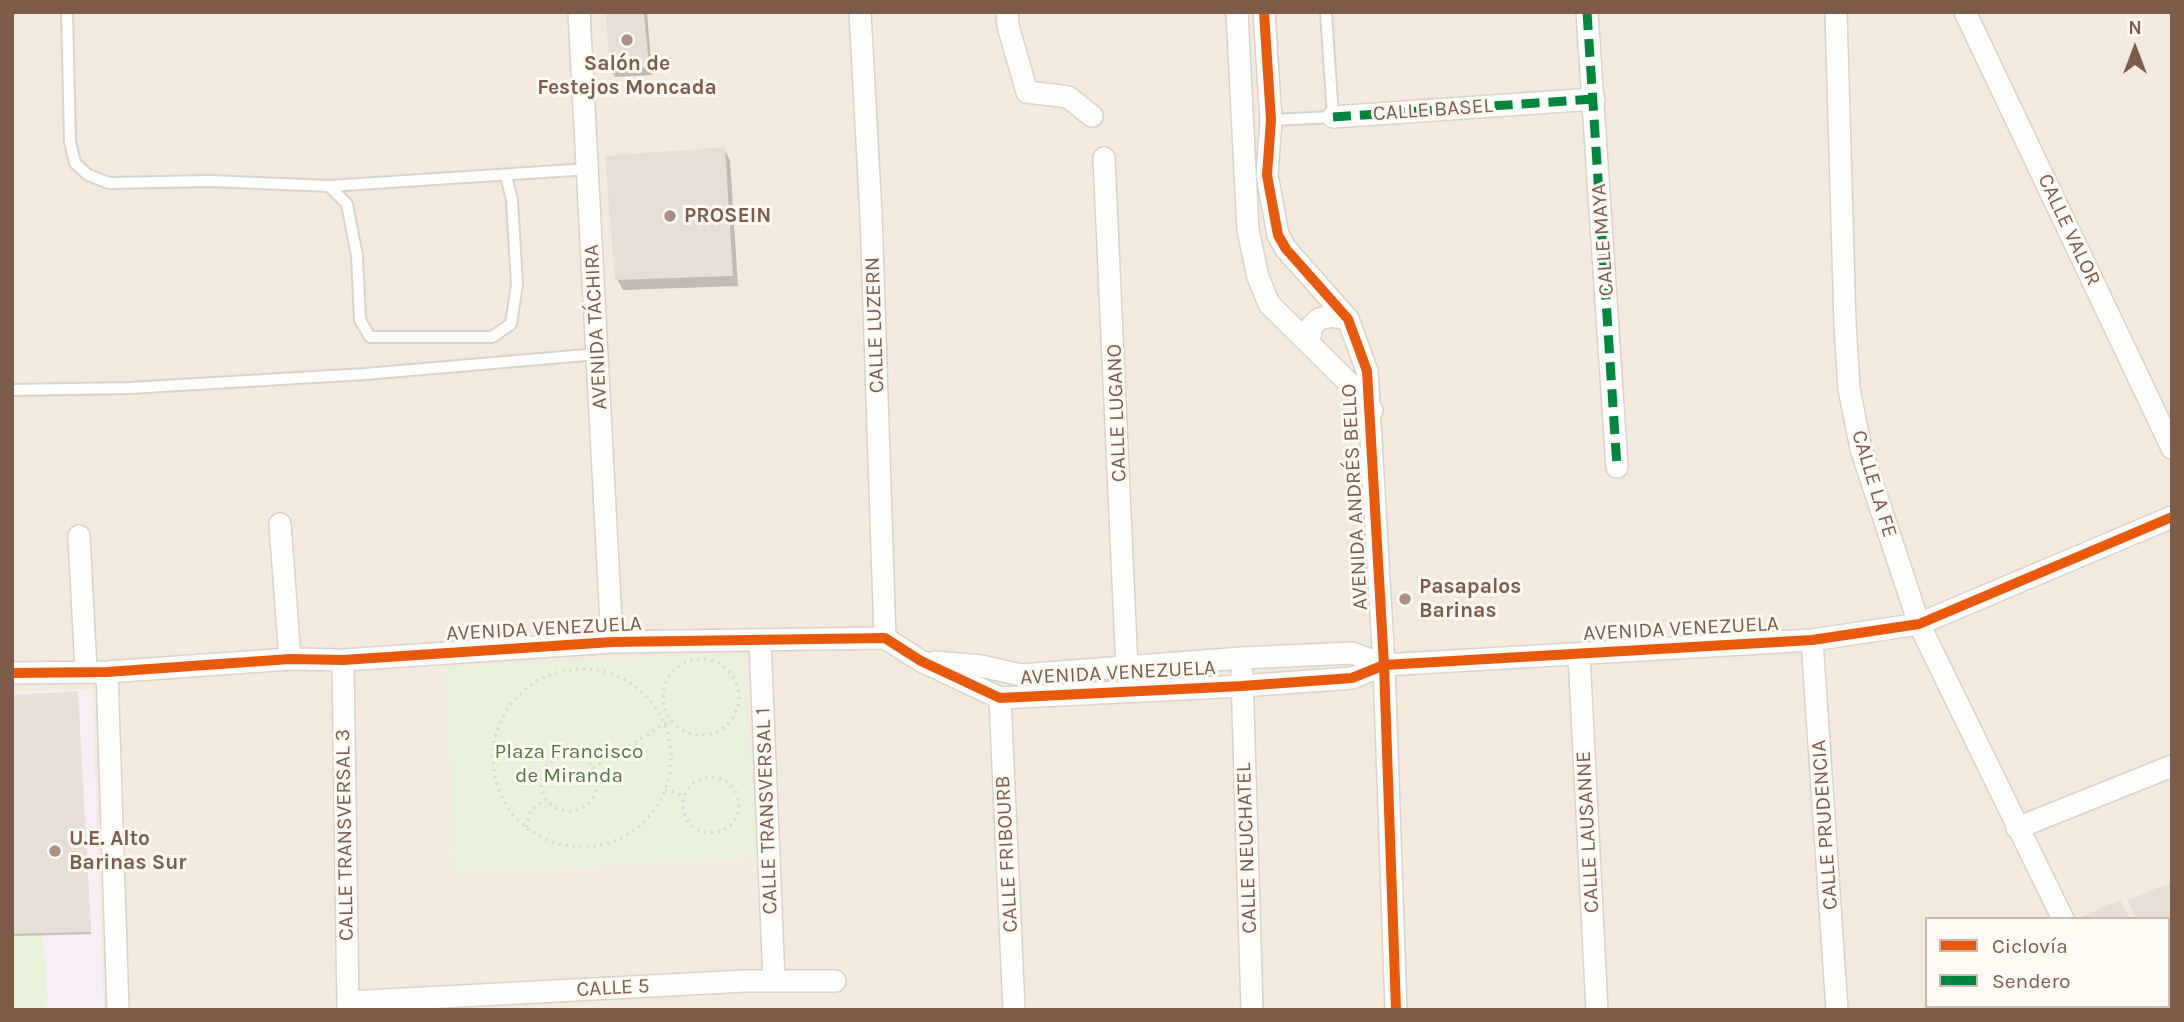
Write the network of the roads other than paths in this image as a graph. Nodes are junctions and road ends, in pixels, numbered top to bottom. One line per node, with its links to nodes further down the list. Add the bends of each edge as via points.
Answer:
1 (67, 12): 18 (lane, via 70,142 75,163 88,175 109,183)
2 (579, 12): 16 (street, AVENIDA TÁCHIRA)
3 (860, 12): 32 (street, CALLE LUZERN, via 872,215)
4 (1007, 12): 12 (street, via 1027,92 1068,97)
5 (1237, 12): 20 (street, AVENIDA ANDRÉS BELLO, via 1251,250 1269,304)
6 (1264, 12): 14 (street, AVENIDA ANDRÉS BELLO)
7 (1326, 12): 13 (lane)
8 (1587, 12): 11 (street, CALLE MAYA)
9 (1836, 12): 31 (street, CALLE LA FE, via 1849,389 1861,449)
10 (1965, 12): 26 (street, CALLE VALOR)
11 (1594, 99): 13 (street, CALLE BASEL); 27 (street, CALLE MAYA)
12 (1092, 116)
13 (1333, 117): 14 (lane, CALLE BASEL)
14 (1271, 120): 19 (street, AVENIDA ANDRÉS BELLO, via 1267,175 1278,235)
15 (1104, 158): 42 (street, CALLE LUGANO)
16 (589, 170): 17 (lane); 22 (street, AVENIDA TÁCHIRA)
17 (506, 176): 18 (lane); 18 (lane, via 512,200 517,284 511,324 492,337 370,337 360,320 357,256 347,204)
18 (329, 186)
19 (1348, 319): 20 (street, via 1319,319 1312,326); 21 (street, AVENIDA ANDRÉS BELLO)
20 (1309, 342): 23 (street, AVENIDA ANDRÉS BELLO)
21 (1359, 347): 23 (street, via 1346,358); 25 (street, AVENIDA ANDRÉS BELLO)
22 (598, 354): 24 (lane, via 377,373); 35 (street, AVENIDA TÁCHIRA)
23 (1327, 360): 25 (street, AVENIDA ANDRÉS BELLO)
24 (12, 390)
25 (1371, 410): 41 (street, AVENIDA ANDRÉS BELLO)
26 (2172, 448)
27 (1617, 467)
28 (2172, 517): 31 (street, AVENIDA VENEZUELA)
29 (280, 524): 38 (street)
30 (79, 536): 43 (street)
31 (1919, 624): 33 (street, AVENIDA VENEZUELA); 48 (street, CALLE LA FE)
32 (885, 638): 34 (street, AVENIDA VENEZUELA); 40 (street, AVENIDA VENEZUELA)
33 (1812, 640): 36 (street, AVENIDA VENEZUELA); 58 (street, CALLE PRUDENCIA)
34 (760, 641): 35 (street, AVENIDA VENEZUELA); 50 (street, CALLE TRANSVERSAL 1)
35 (612, 642): 39 (street, AVENIDA VENEZUELA)
36 (1579, 654): 41 (street, AVENIDA VENEZUELA); 57 (street, CALLE LAUSANNE)
37 (1242, 658): 41 (street, AVENIDA VENEZUELA, via 1352,653); 42 (street, AVENIDA VENEZUELA); 45 (street, CALLE NEUCHATEL)
38 (290, 659): 39 (street, AVENIDA VENEZUELA); 43 (street, AVENIDA VENEZUELA)
39 (342, 660): 52 (street, CALLE TRANSVERSAL 3)
40 (921, 661): 42 (street, AVENIDA VENEZUELA, via 1021,675); 46 (street, AVENIDA VENEZUELA)
41 (1384, 665): 45 (street, AVENIDA VENEZUELA, via 1352,678); 56 (street, AVENIDA ANDRÉS BELLO)
42 (1127, 669)
43 (97, 671): 44 (street, AVENIDA VENEZUELA); 53 (street)
44 (12, 673)
45 (1242, 686): 46 (street, AVENIDA VENEZUELA); 55 (street, CALLE NEUCHATEL)
46 (1000, 698): 54 (street, CALLE FRIBOURB)
47 (2172, 766): 48 (street)
48 (2017, 828): 49 (street, CALLE LA FE)
49 (2062, 917)
50 (774, 981): 51 (street, CALLE 5); 52 (street, CALLE 5)
51 (835, 981)
52 (348, 1006)
53 (118, 1010)
54 (1014, 1010)
55 (1252, 1010)
56 (1396, 1010)
57 (1597, 1010)
58 (1837, 1010)

